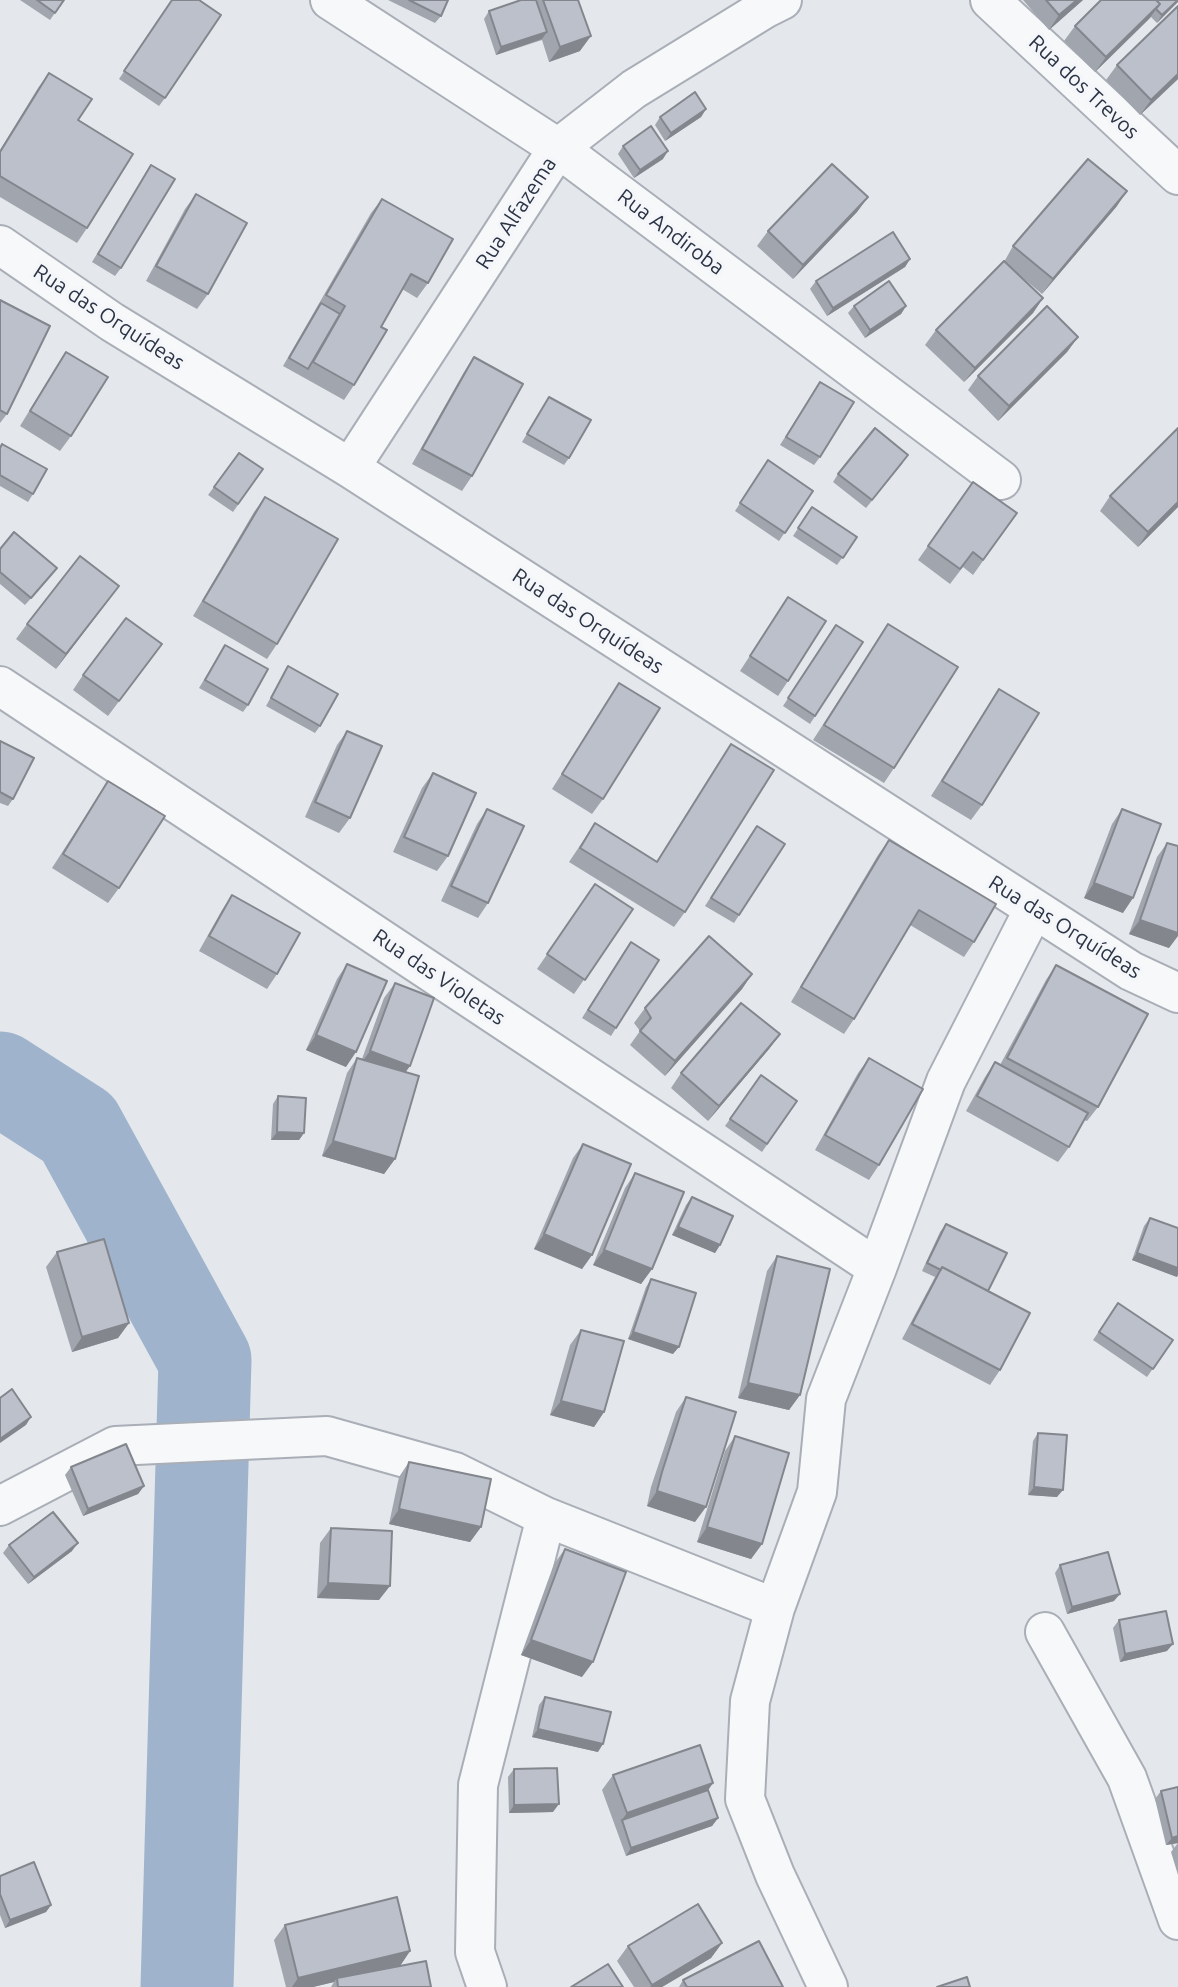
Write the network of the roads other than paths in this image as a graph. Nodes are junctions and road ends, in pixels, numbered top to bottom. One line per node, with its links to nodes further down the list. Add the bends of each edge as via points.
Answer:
1 (330, 0): 4 (street, Rua Andiroba)
2 (782, 0): 4 (street, Rua Alfazema, via 635,89)
3 (990, 0): 5 (street, Rua dos Trevos)
4 (558, 148): 7 (street, Rua Alfazema); 8 (street, Rua Andiroba)
5 (1178, 175)
6 (0, 246): 7 (street, Rua das Orquídeas)
7 (350, 468): 10 (street, Rua das Orquídeas)
8 (1001, 480)
9 (0, 686): 12 (street, Rua das Violetas)
10 (1034, 909): 11 (street, Rua das Orquídeas, via 1130,971); 12 (street, via 946,1081)
11 (1178, 993)
12 (877, 1268): 15 (street, via 826,1399 817,1492)
13 (0, 1506): 14 (street, via 115,1446 327,1436 455,1472)
14 (546, 1517): 15 (street); 18 (street, via 478,1785 475,1952)
15 (775, 1608): 19 (street, via 750,1701 745,1799)
16 (1045, 1632): 17 (street, via 1127,1778)
17 (1178, 1920)
18 (487, 1987)
19 (828, 1987)

